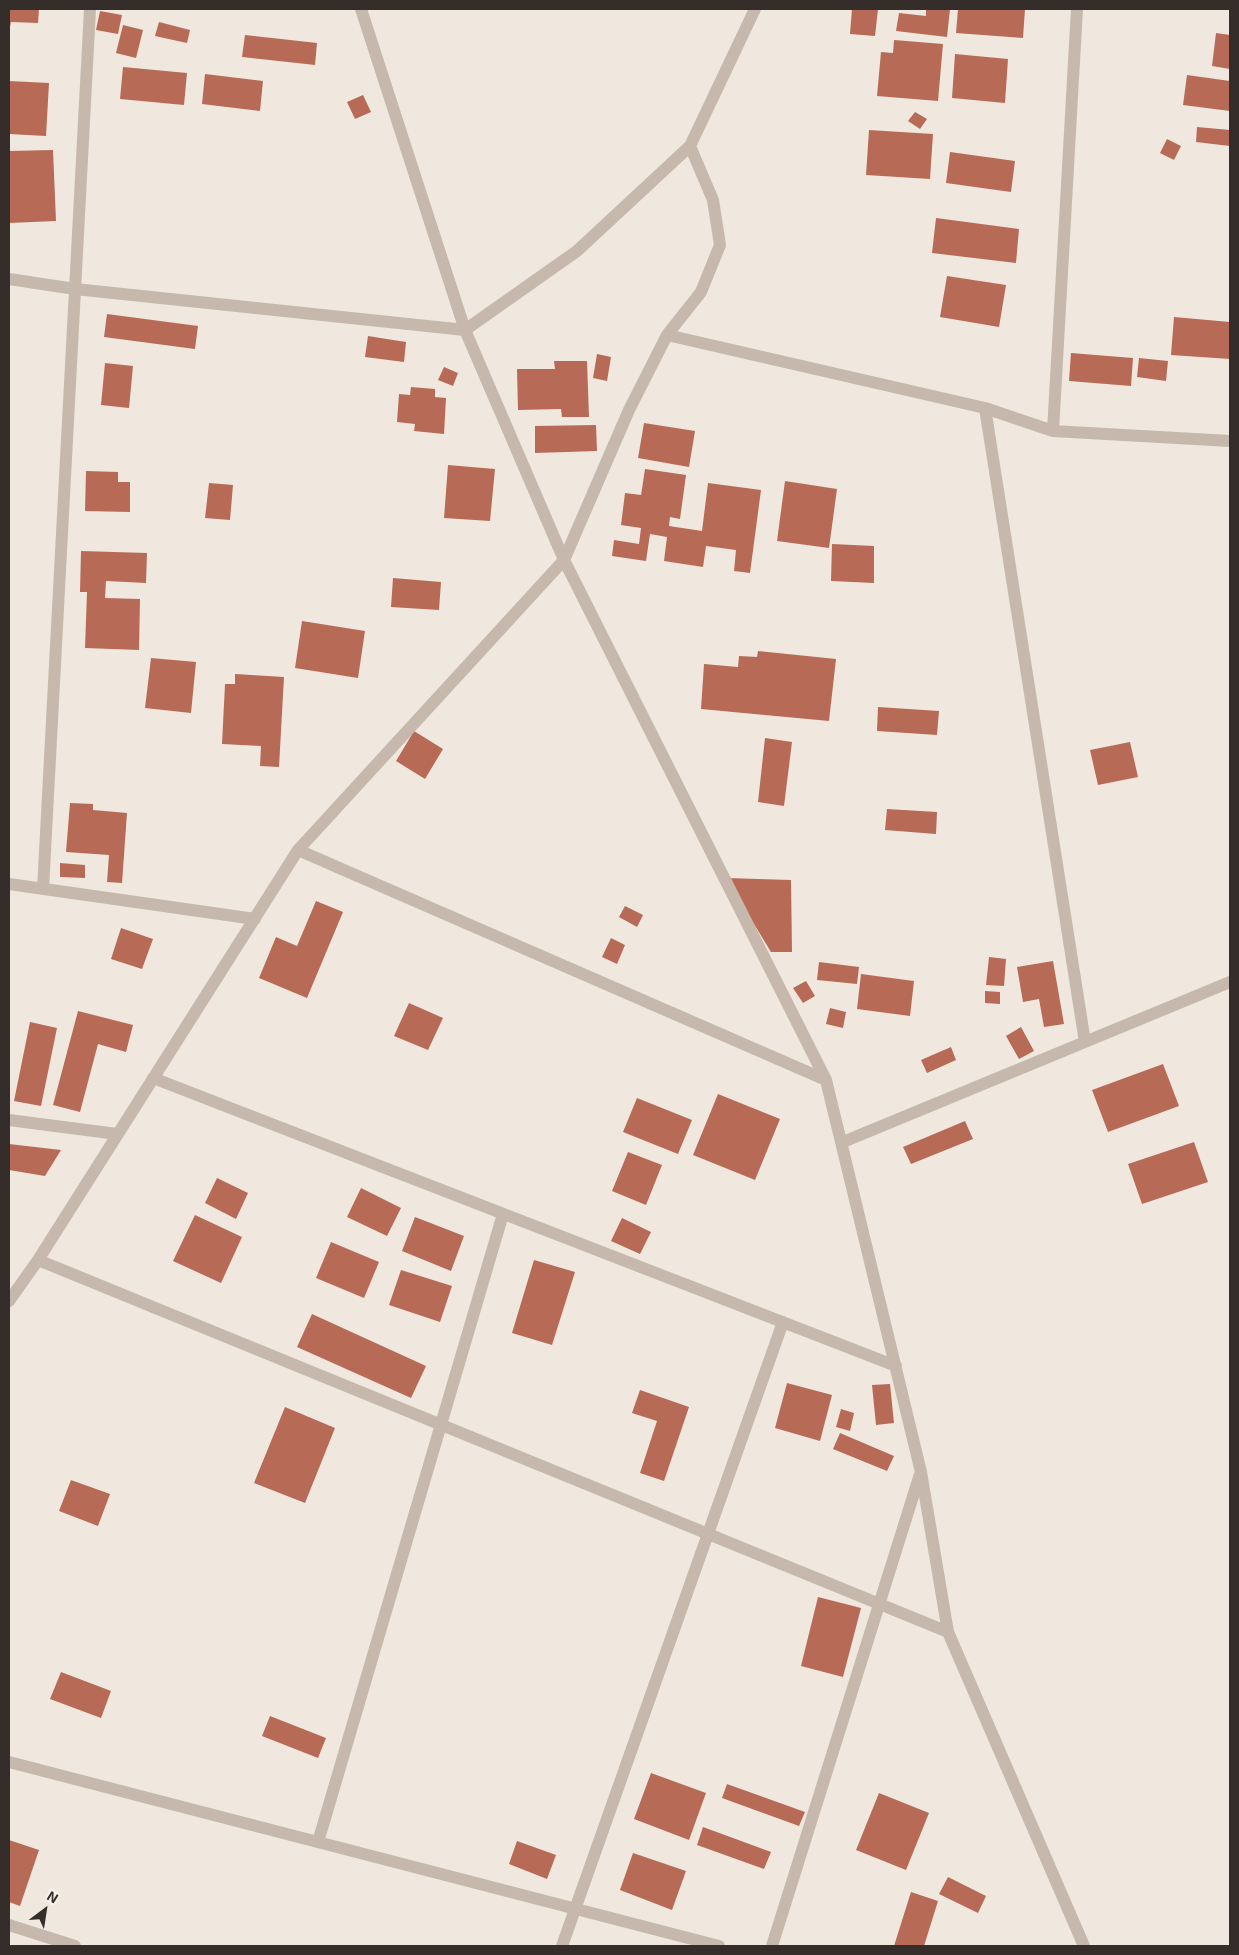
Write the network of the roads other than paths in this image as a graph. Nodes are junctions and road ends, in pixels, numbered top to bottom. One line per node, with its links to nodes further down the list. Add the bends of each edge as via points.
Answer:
1 (90, 9): 7 (street)
2 (361, 9): 8 (street)
3 (754, 9): 5 (street)
4 (1077, 9): 11 (street)
5 (690, 146): 8 (street, via 578,251); 9 (street, via 714,200 720,245 701,292)
6 (9, 279): 7 (street)
7 (75, 289): 8 (street); 16 (street)
8 (465, 330): 13 (street)
9 (667, 336): 10 (street); 13 (street, via 629,410)
10 (986, 408): 11 (street); 19 (street)
11 (1053, 432): 12 (street)
12 (1230, 440)
13 (564, 560): 14 (street); 21 (street)
14 (298, 850): 17 (street); 21 (street)
15 (9, 884): 16 (street)
16 (43, 889): 17 (street)
17 (255, 919): 20 (street)
18 (1230, 982): 19 (street)
19 (1085, 1042): 24 (street)
20 (153, 1078): 23 (street); 25 (street)
21 (826, 1080): 24 (street)
22 (9, 1120): 23 (street)
23 (118, 1134): 26 (street)
24 (843, 1142): 29 (street)
25 (503, 1214): 28 (street); 30 (street)
26 (38, 1260): 27 (street); 30 (street)
27 (9, 1301)
28 (784, 1322): 29 (street); 32 (street)
29 (896, 1366): 31 (street)
30 (442, 1425): 32 (street); 36 (street)
31 (921, 1472): 33 (street); 34 (street)
32 (708, 1534): 33 (street); 37 (street)
33 (879, 1604): 34 (street); 42 (street)
34 (948, 1632): 43 (street)
35 (9, 1762): 36 (street)
36 (318, 1842): 37 (street)
37 (575, 1909): 40 (street); 41 (street)
38 (9, 1925): 39 (street)
39 (75, 1946)
40 (562, 1946)
41 (718, 1946)
42 (772, 1946)
43 (1084, 1946)

